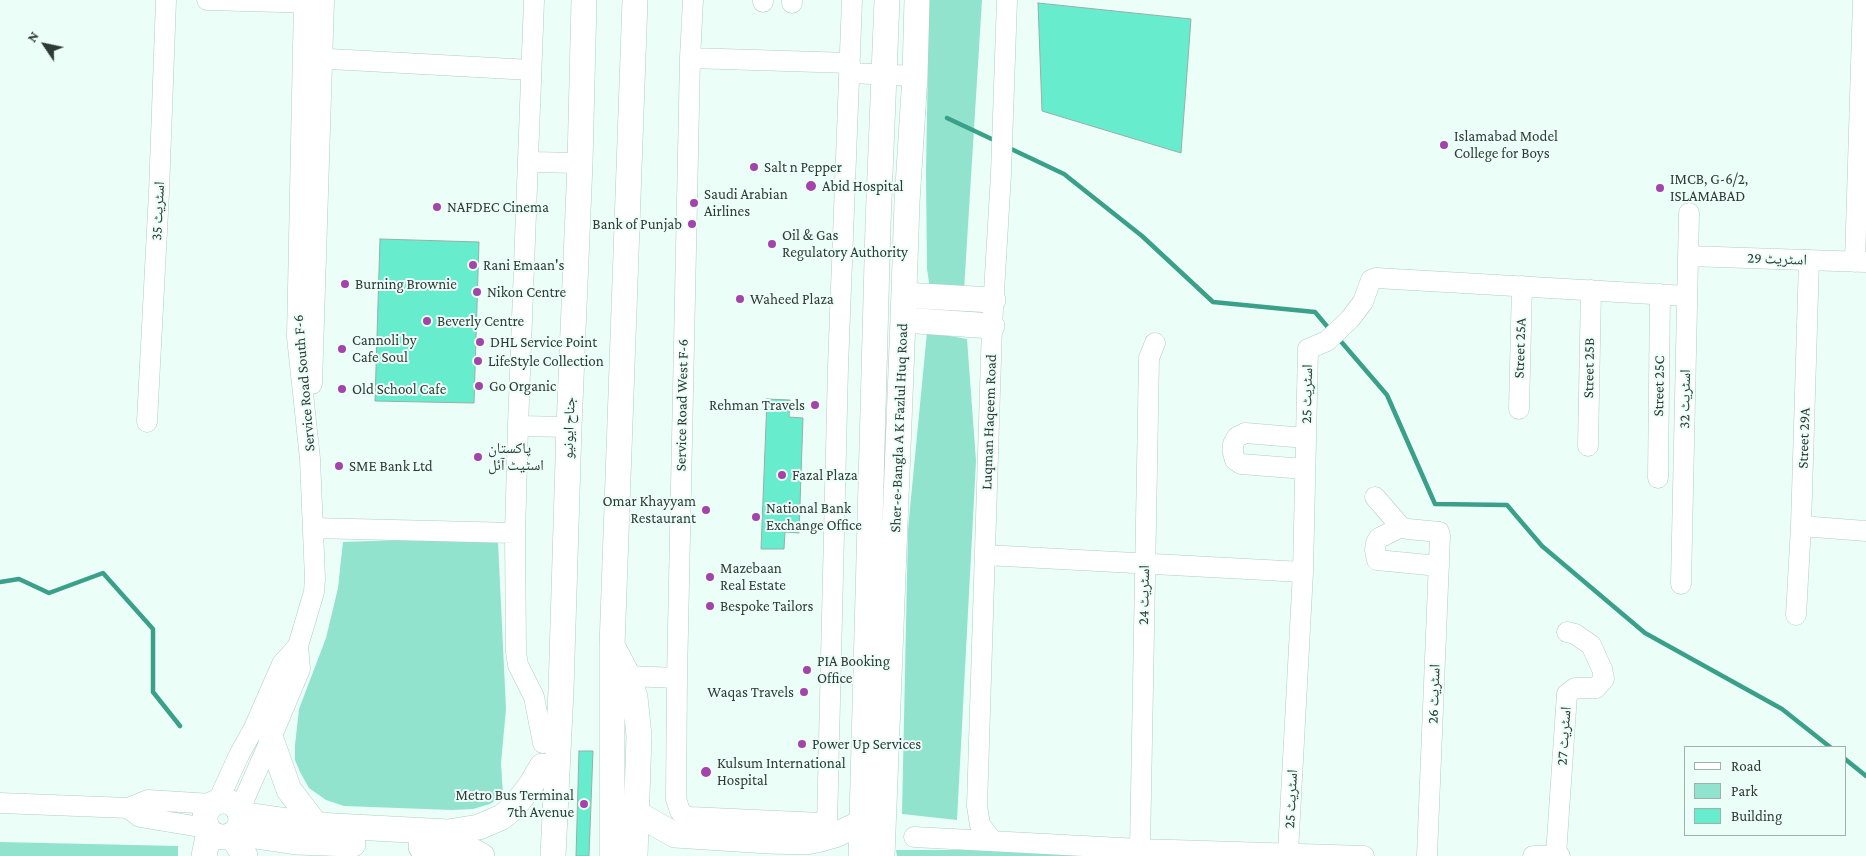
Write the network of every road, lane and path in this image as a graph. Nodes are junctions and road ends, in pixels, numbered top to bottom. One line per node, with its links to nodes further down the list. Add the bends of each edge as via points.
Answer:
1 (166, 0): 37 (street, اسٹریٹ 35)
2 (207, 0): 12 (street)
3 (534, 0): 18 (street)
4 (584, 0): 22 (main road, جناح ایونیو)
5 (636, 0): 59 (main road)
6 (693, 0): 16 (street, Service Road West F-6)
7 (852, 0): 17 (street)
8 (886, 0): 19 (main road, Sher-e-Bangla A K Fazlul Huq Road)
9 (917, 0): 20 (main road, Sher-e-Bangla A K Fazlul Huq Road)
10 (1008, 0): 32 (street, Luqman Haqeem Road)
11 (1863, 0): 26 (street)
12 (304, 2): 13 (street); 14 (street, Service Road South F-6)
13 (324, 2): 15 (street, Service Road South F-6)
14 (302, 58): 15 (street); 42 (street, Service Road South F-6, via 297,337)
15 (324, 58): 18 (street); 42 (street, Service Road South F-6)
16 (690, 58): 17 (street); 61 (street, Service Road West F-6)
17 (850, 68): 19 (street); 69 (street, via 838,367)
18 (531, 70): 21 (street)
19 (883, 75): 20 (street); 72 (main road, Sher-e-Bangla A K Fazlul Huq Road)
20 (915, 76): 30 (main road, Sher-e-Bangla A K Fazlul Huq Road, via 906,202)
21 (529, 162): 22 (street); 38 (street)
22 (580, 163): 39 (main road, جناح ایونیو)
23 (1689, 213): 24 (street, اسٹریٹ 32)
24 (1688, 256): 25 (street, اسٹریٹ 29); 31 (street, اسٹریٹ 32)
25 (1809, 260): 26 (street, اسٹریٹ 29); 47 (street, Street 29A)
26 (1860, 262)
27 (1522, 286): 28 (street, اسٹریٹ 25); 36 (street, Street 25A); 40 (street, اسٹریٹ 25, via 1371,280 1363,302 1350,319 1327,341 1308,349)
28 (1591, 290): 29 (street, اسٹریٹ 25); 41 (street, Street 25B)
29 (1660, 294): 31 (street, اسٹریٹ 25); 44 (street, Street 25C)
30 (904, 295): 32 (main road); 33 (main road, Sher-e-Bangla A K Fazlul Huq Road)
31 (1687, 296): 55 (street, اسٹریٹ 32)
32 (993, 300): 34 (street, Luqman Haqeem Road)
33 (904, 320): 34 (main road); 72 (main road, Sher-e-Bangla A K Fazlul Huq Road)
34 (992, 326): 51 (street, Luqman Haqeem Road)
35 (1155, 343): 52 (street, اسٹریٹ 24, via 1149,358)
36 (1518, 409)
37 (148, 422)
38 (518, 426): 39 (street); 50 (street)
39 (569, 427): 62 (main road, جناح ایونیو)
40 (1306, 438): 43 (street, اسٹریٹ 25); 43 (street, via 1245,433 1233,444 1233,453 1241,464)
41 (1588, 446)
42 (310, 459): 48 (street)
43 (1305, 469): 54 (street, اسٹریٹ 25)
44 (1658, 478)
45 (1375, 496): 46 (street)
46 (1401, 526): 53 (street, اسٹریٹ 26, via 1439,532); 53 (street, via 1379,538 1375,550 1377,560)
47 (1801, 526): 49 (street); 56 (street, Street 29A)
48 (314, 528): 50 (street); 58 (street, via 314,592)
49 (1866, 531)
50 (515, 533): 64 (street, via 516,652 518,665 534,697)
51 (985, 555): 52 (street); 71 (street, Luqman Haqeem Road, via 977,806 980,825)
52 (1144, 562): 54 (street); 74 (street, اسٹریٹ 24)
53 (1439, 566): 85 (street, اسٹریٹ 26)
54 (1303, 572): 75 (street, اسٹریٹ 25)
55 (1681, 584)
56 (1796, 615)
57 (1567, 632): 76 (street, اسٹریٹ 27, via 1591,645 1604,679 1596,688 1575,688 1567,694)
58 (298, 646): 63 (street, via 300,669); 67 (street, via 282,664 254,728)
59 (612, 647): 60 (main road); 82 (main road)
60 (628, 676): 61 (street); 66 (main road, via 635,697 639,736)
61 (677, 678): 69 (street, Service Road West F-6, via 676,799 684,814 690,817 810,822)
62 (561, 690): 64 (main road, via 548,720); 81 (main road, جناح ایونیو)
63 (271, 739): 67 (street); 68 (main road, via 289,790)
64 (542, 755): 68 (main road, via 531,785 513,808 502,817 478,827 448,832); 80 (main road)
65 (0, 803): 67 (street, via 128,808 140,817)
66 (636, 813): 69 (main road, via 675,835 806,842); 83 (main road)
67 (224, 825): 68 (main road); 73 (main road); 77 (main road); 78 (main road)
68 (316, 825)
69 (831, 830): 72 (main road)
70 (914, 838): 71 (street)
71 (992, 840): 74 (street)
72 (870, 847)
73 (288, 849): 79 (main road, via 456,849)
74 (1140, 849): 75 (street)
75 (1288, 853): 84 (street)
76 (1556, 855): 86 (street); 87 (street)
77 (204, 856)
78 (245, 856)
79 (482, 856)
80 (538, 856)
81 (552, 856)
82 (612, 856)
83 (635, 856)
84 (1364, 856)
85 (1428, 856)
86 (1534, 856)
87 (1560, 856)

